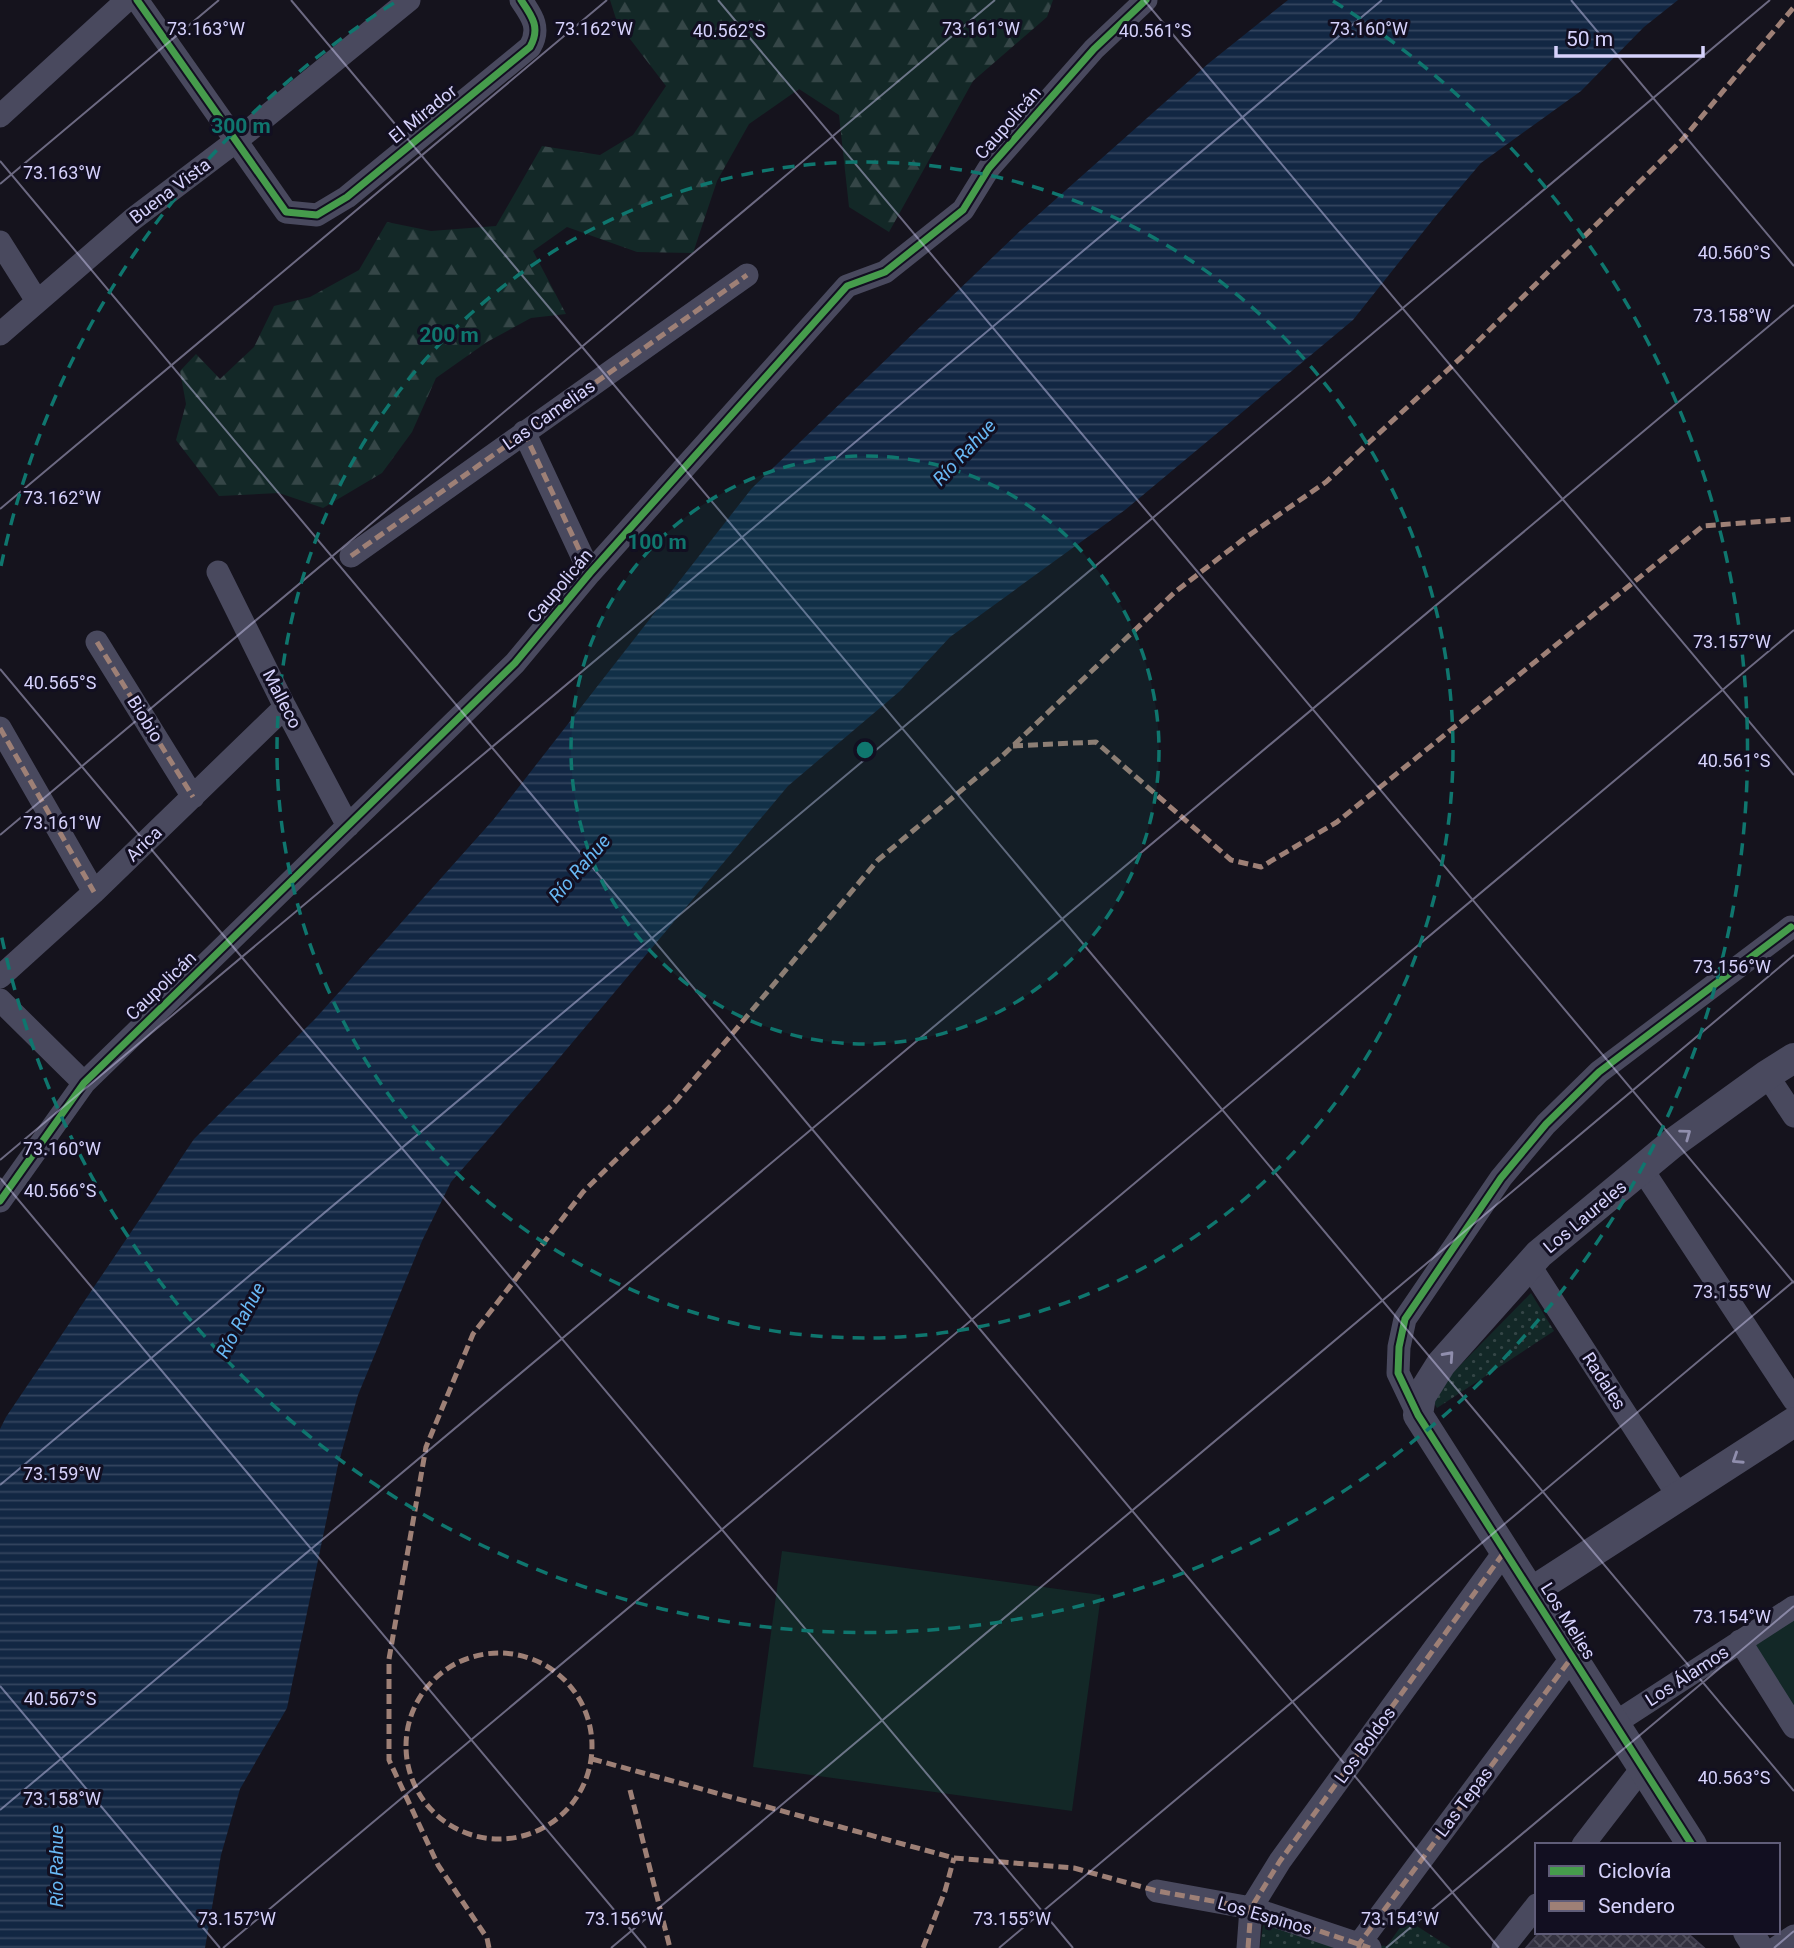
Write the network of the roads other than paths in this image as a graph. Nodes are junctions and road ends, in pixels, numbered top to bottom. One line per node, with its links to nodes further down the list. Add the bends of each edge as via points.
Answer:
1 (127, 0): 6 (street)
2 (137, 0): 7 (street)
3 (409, 0): 7 (street, Buena Vista)
4 (521, 0): 7 (street, El Mirador, via 536,24 530,47 347,197 317,215 286,212)
5 (1146, 0): 15 (street, Caupolicán, via 1094,49 989,168 963,210 885,272 847,286)
6 (0, 116)
7 (236, 141): 10 (street, Buena Vista, via 133,219)
8 (0, 242): 10 (street)
9 (747, 275): 12 (street, Las Camelias)
10 (37, 301): 11 (street, Buena Vista)
11 (0, 334)
12 (524, 432): 13 (street, Las Camelias); 15 (street)
13 (351, 556)
14 (218, 572): 17 (street, Malleco)
15 (590, 573): 20 (street, Caupolicán, via 515,663)
16 (97, 642): 19 (street, Biobio)
17 (285, 707): 19 (street, Arica); 20 (street, Malleco)
18 (0, 728): 21 (street)
19 (193, 797): 21 (street, Arica)
20 (348, 826): 27 (street, Caupolicán)
21 (94, 892): 23 (street, Arica)
22 (1791, 927): 33 (street, via 1599,1072 1546,1124 1501,1178 1405,1319 1398,1373)
23 (0, 977)
24 (0, 1000): 27 (street)
25 (1794, 1058): 26 (street, Los Laureles)
26 (1767, 1075): 28 (street); 29 (street, Los Laureles, one-way to 26)
27 (84, 1083): 30 (street, Caupolicán)
28 (1794, 1116)
29 (1642, 1169): 31 (street, Los Laureles); 32 (street)
30 (0, 1201)
31 (1530, 1266): 33 (street, Los Laureles, one-way to 31, via 1421,1396 1441,1364); 35 (street, Radales)
32 (1794, 1400)
33 (1418, 1415): 36 (street, Los Melies)
34 (1794, 1422): 35 (street, one-way to 35)
35 (1679, 1497): 37 (street)
36 (1505, 1551): 37 (street, Los Melies); 47 (street, Los Boldos, via 1280,1861)
37 (1531, 1592): 40 (street, Los Melies)
38 (1794, 1606): 39 (street, Los Álamos)
39 (1740, 1641): 41 (street, Los Álamos); 42 (street)
40 (1572, 1657): 41 (street, Los Melies); 50 (street, Las Tepas)
41 (1615, 1723): 43 (street, Los Melies)
42 (1794, 1727)
43 (1643, 1767): 44 (street); 45 (street, Los Melies)
44 (1585, 1843)
45 (1691, 1843)
46 (1157, 1891): 47 (street, Los Espinos)
47 (1251, 1908): 50 (street, Los Espinos); 51 (street, Los Boldos)
48 (1535, 1908): 52 (street)
49 (1794, 1936): 53 (street)
50 (1363, 1947)
51 (1248, 1948)
52 (1503, 1948)
53 (1776, 1948)

